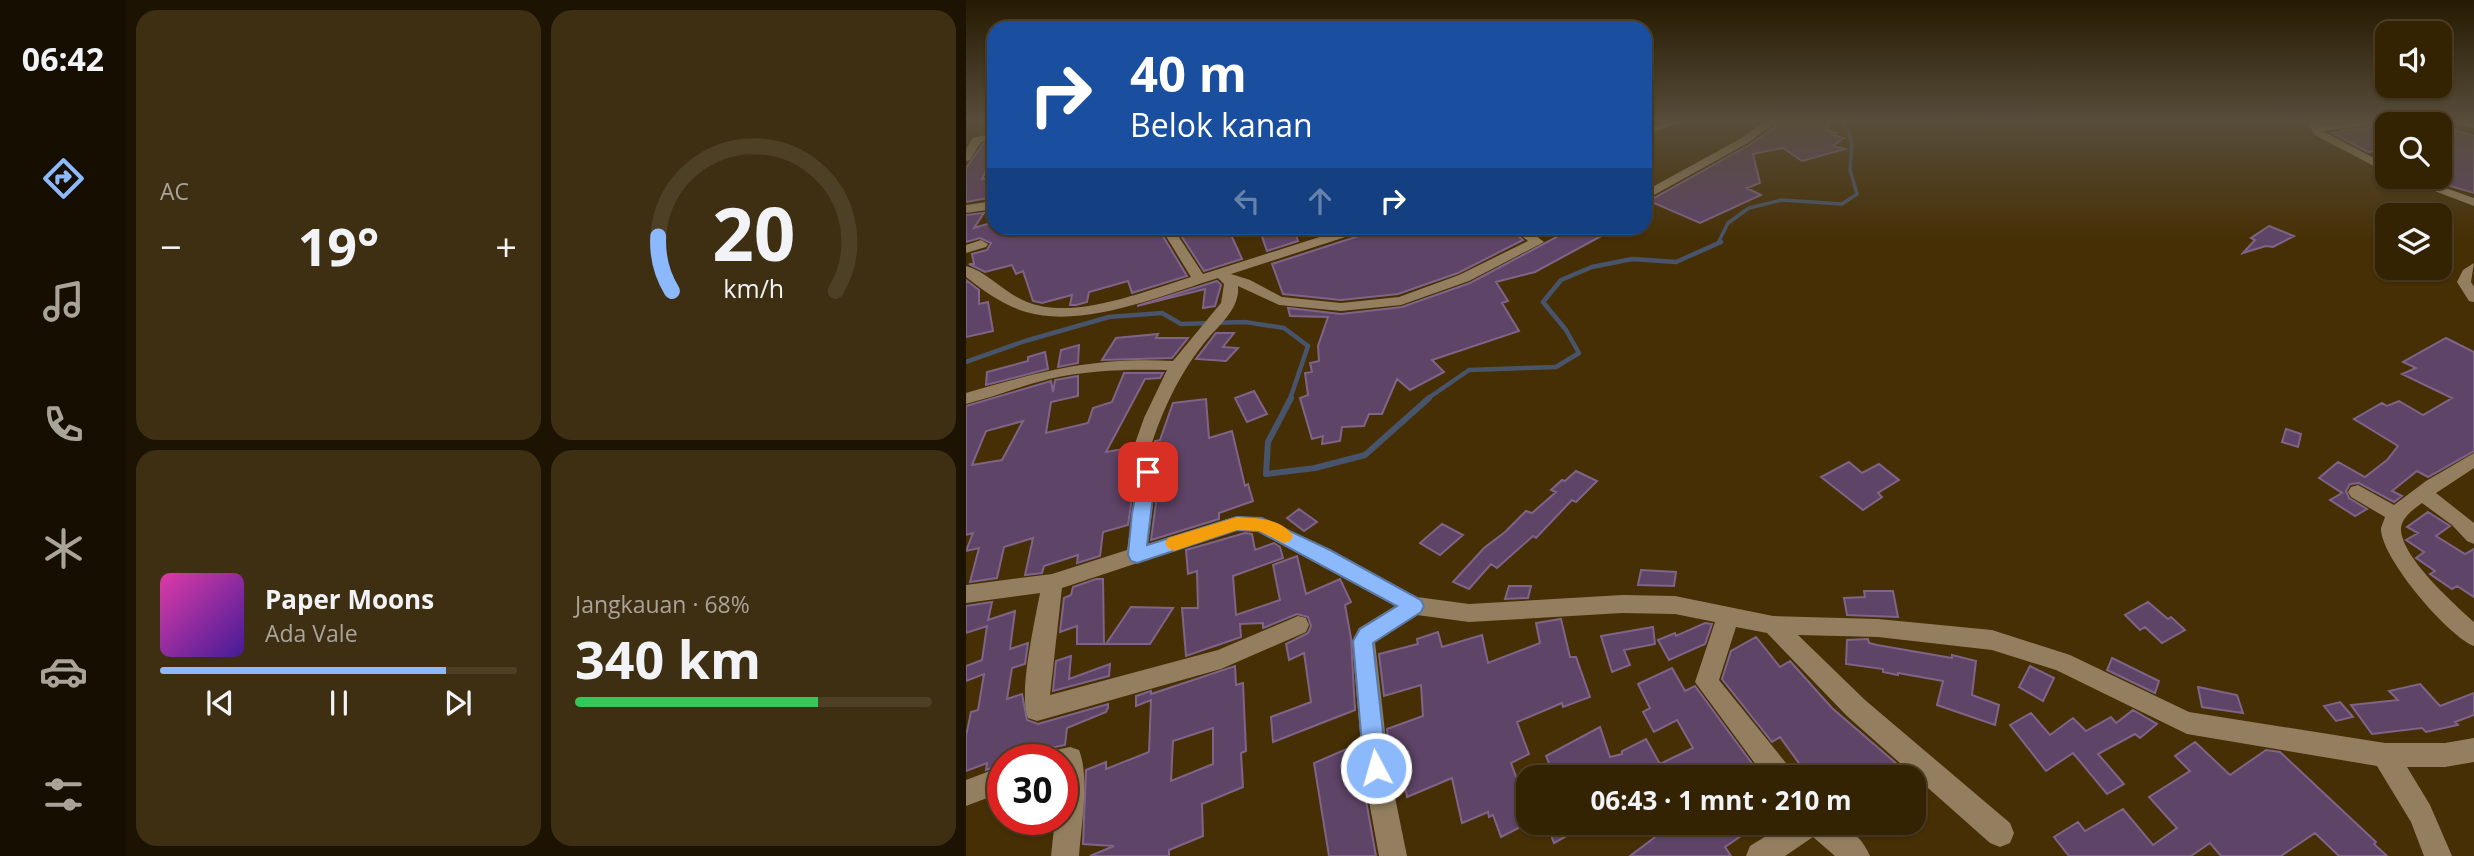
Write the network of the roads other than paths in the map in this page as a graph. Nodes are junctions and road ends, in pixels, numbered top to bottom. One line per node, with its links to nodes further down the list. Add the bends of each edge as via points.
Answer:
1 (1708, 161): 3 (street)
2 (2437, 189): 4 (street)
3 (1652, 192)
4 (2474, 202)
5 (987, 206): 6 (street)
6 (966, 209)
7 (1171, 235): 15 (street)
8 (1340, 235): 14 (street)
9 (1528, 235): 14 (street, via 1537,242 1464,278 1401,301 1341,307 1279,301)
10 (981, 244): 11 (street)
11 (966, 249)
12 (2474, 267): 16 (street, via 2464,282)
13 (966, 270): 15 (street, via 1026,308 1051,313 1104,306)
14 (1226, 277): 15 (street); 17 (street, via 1231,298)
15 (1200, 280)
16 (2474, 298)
17 (1178, 366): 18 (street, via 1130,363 1090,367); 24 (street, via 1147,427 1135,469 1148,472)
18 (966, 399)
19 (2474, 459): 21 (street)
20 (2358, 492): 22 (street)
21 (2423, 494): 22 (street); 23 (street)
22 (2396, 514): 31 (street, via 2393,536 2402,559)
23 (2474, 536)
24 (1137, 555): 25 (street); 27 (street, via 1237,523 1252,523 1324,555)
25 (1052, 583): 26 (street); 29 (street, via 1037,710 1221,659)
26 (966, 594)
27 (1414, 606): 28 (street, via 1469,613 1675,605); 42 (street, via 1363,641 1376,768)
28 (1728, 616): 30 (street); 34 (street, via 1707,682)
29 (1298, 625)
30 (1773, 625): 33 (street, via 1878,628 1993,640 2062,662 2187,723); 37 (street, via 1856,708)
31 (2474, 636)
32 (2474, 750): 33 (street)
33 (2385, 755): 45 (street, via 2421,814)
34 (1771, 765)
35 (987, 785): 36 (street)
36 (966, 793)
37 (2000, 833)
38 (1068, 835): 41 (street)
39 (1794, 835): 43 (street)
40 (1831, 835): 44 (street)
41 (1065, 856)
42 (1392, 856)
43 (1760, 856)
44 (1856, 856)
45 (2438, 856)

